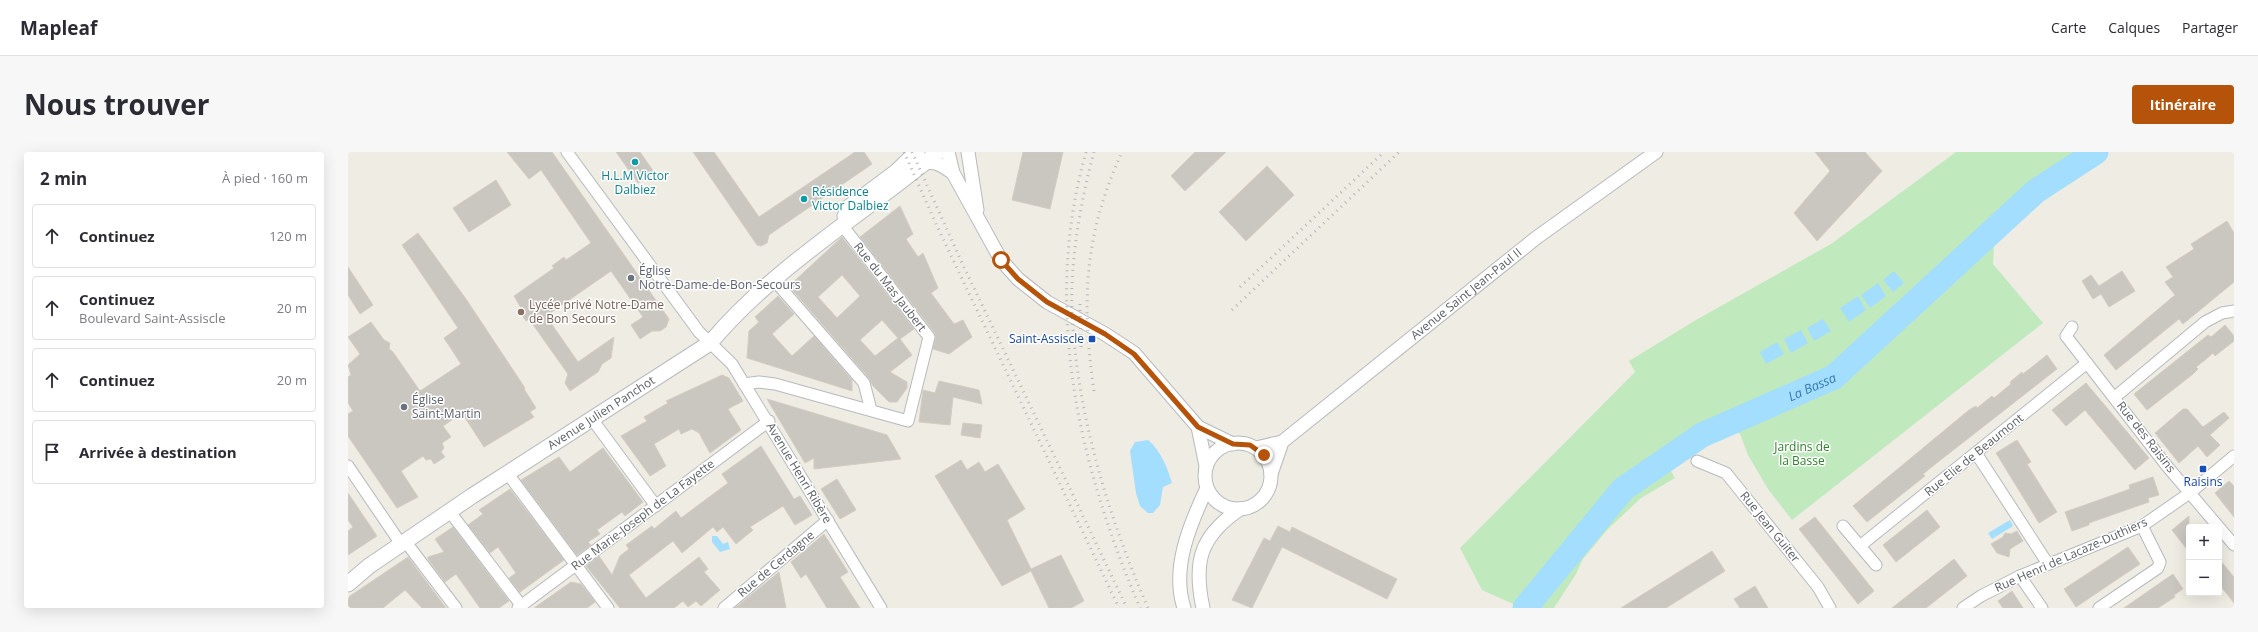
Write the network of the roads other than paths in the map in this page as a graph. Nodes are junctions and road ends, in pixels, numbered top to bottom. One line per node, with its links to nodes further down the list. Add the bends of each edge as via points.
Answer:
1 (567, 152): 13 (street, Avenue Henri Ribère, via 699,332)
2 (938, 152): 6 (main road, Avenue Julien Panchot)
3 (948, 152): 7 (street)
4 (968, 152): 8 (street)
5 (1656, 152): 21 (street, Avenue Saint Jean-Paul II, via 1536,238)
6 (921, 157): 7 (street, via 943,165); 9 (main road, Avenue Julien Panchot)
7 (953, 173): 8 (street)
8 (978, 216): 20 (street, via 997,255 1018,279 1047,302 1105,334 1134,354)
9 (842, 225): 10 (main road, Avenue Julien Panchot); 17 (street, Rue du Mas Jaubert, via 929,337 908,421)
10 (774, 280): 13 (main road, Avenue Julien Panchot, via 734,315); 17 (street, via 864,384)
11 (2234, 311): 16 (street, via 2222,313 2205,322)
12 (2072, 327): 14 (street, Rue des Raisins, via 2066,336)
13 (710, 343): 15 (street, Avenue Henri Ribère, via 732,364); 18 (main road, Avenue Julien Panchot)
14 (2087, 363): 16 (street, Rue des Raisins); 24 (street, Rue Elie de Beaumont)
15 (744, 384): 17 (street, via 775,384); 19 (street, Avenue Henri Ribère)
16 (2115, 397): 32 (street, Rue des Raisins, via 2166,465)
17 (871, 410)
18 (592, 419): 29 (main road, Avenue Julien Panchot); 33 (street)
19 (769, 421): 33 (street, Rue Marie-Joseph de La Fayette); 36 (street, Avenue Henri Ribère)
20 (1198, 427): 22 (street); 28 (street)
21 (1282, 442): 23 (street, Avenue Saint Jean-Paul II); 30 (street)
22 (1233, 444): 23 (street); 28 (street, via 1216,451)
23 (1256, 448): 30 (street, via 1264,455)
24 (1976, 453): 41 (street, Rue Elie de Beaumont); 42 (street)
25 (2234, 456): 32 (street, Rue Henri de Lacaze-Duthiers)
26 (1698, 461): 54 (street, Rue Jean Guiter, via 1726,473 1818,587)
27 (348, 466): 39 (street)
28 (1206, 466): 31 (street)
29 (508, 474): 35 (main road, Avenue Julien Panchot); 43 (street)
30 (1271, 475): 34 (street, via 1267,493 1260,501)
31 (1207, 488): 34 (street, via 1220,504); 52 (street, via 1192,519 1182,557 1180,588)
32 (2191, 492): 38 (street, Rue Henri de Lacaze-Duthiers); 40 (street, Rue des Raisins)
33 (656, 506): 43 (street, Rue Marie-Joseph de La Fayette)
34 (1240, 509): 53 (street, via 1222,521 1211,532 1206,542 1200,567 1200,596)
35 (450, 512): 39 (main road, Avenue Julien Panchot); 47 (street)
36 (828, 520): 50 (street, Rue de Cerdagne); 51 (street, Avenue Henri Ribère)
37 (1843, 526): 41 (street)
38 (2142, 526): 42 (street, Rue Henri de Lacaze-Duthiers); 57 (street, via 2160,562 2158,568)
39 (403, 543): 46 (main road, Avenue Julien Panchot, via 368,566); 48 (street)
40 (2234, 545)
41 (1860, 546): 44 (street)
42 (2048, 564): 45 (street, Rue Henri de Lacaze-Duthiers)
43 (575, 565): 47 (street, Rue Marie-Joseph de La Fayette); 49 (street)
44 (1876, 565)
45 (2020, 576): 55 (street, Rue Henri de Lacaze-Duthiers); 56 (street)
46 (348, 584)
47 (519, 607)
48 (456, 608)
49 (608, 608)
50 (724, 608)
51 (881, 608)
52 (1184, 608)
53 (1203, 608)
54 (1830, 608)
55 (1963, 608)
56 (2042, 608)
57 (2099, 608)

